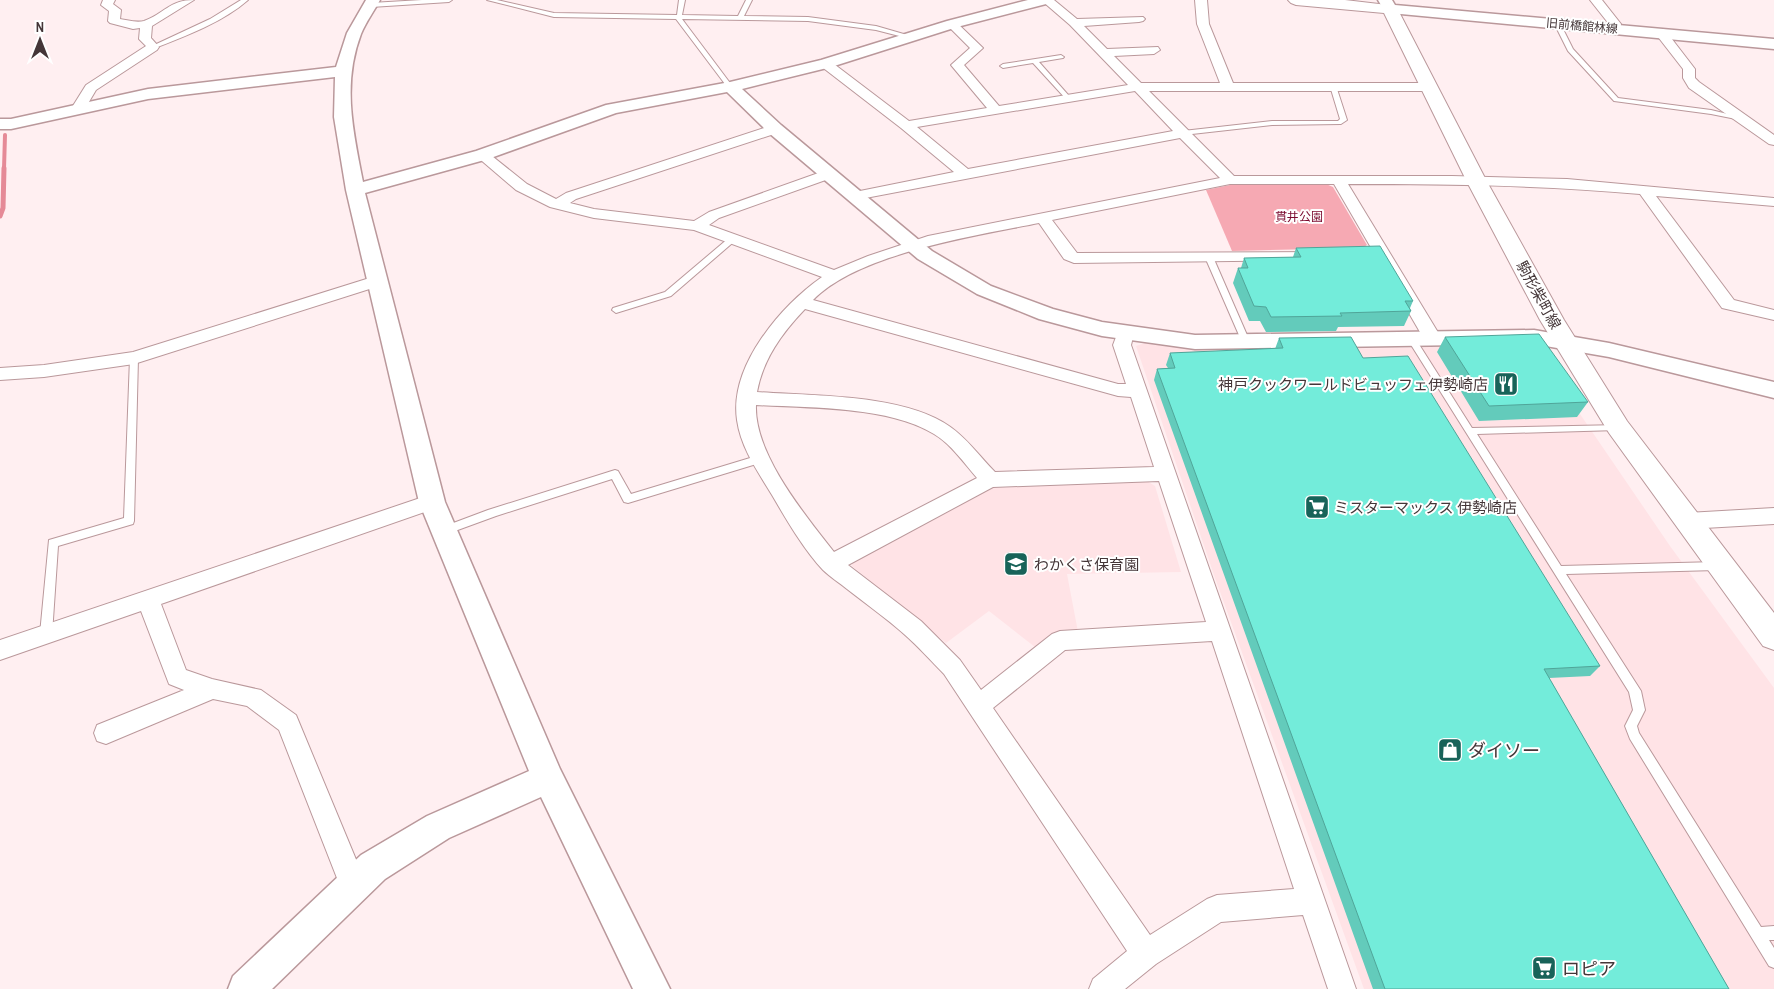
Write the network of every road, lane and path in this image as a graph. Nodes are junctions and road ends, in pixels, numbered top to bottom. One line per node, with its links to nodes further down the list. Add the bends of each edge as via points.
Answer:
1 (109, 0): 19 (street, via 106,5 115,10 114,21)
2 (188, 0): 19 (street)
3 (245, 0): 25 (lane, via 228,12)
4 (448, 0): 12 (lane)
5 (490, 0): 14 (lane, via 554,15)
6 (682, 0): 14 (lane)
7 (750, 0): 15 (lane)
8 (1046, 0): 17 (street); 20 (street)
9 (1201, 0): 34 (street, via 1204,24)
10 (1296, 0): 13 (main road)
11 (1596, 0): 21 (street)
12 (372, 3): 32 (street, via 354,33)
13 (1388, 5): 18 (street, 旧前橋館林線); 37 (main road, 駒形柴町線)
14 (679, 15): 15 (lane); 36 (lane, via 694,41)
15 (742, 16): 23 (lane, via 825,20)
16 (1139, 19): 17 (street)
17 (1074, 23): 27 (street)
18 (1557, 23): 21 (street, 旧前橋館林線); 41 (lane, via 1570,50 1616,100)
19 (146, 24): 25 (street, via 144,39)
20 (952, 24): 23 (street); 40 (street, via 977,48 957,65)
21 (1616, 29): 22 (street, 旧前橋館林線)
22 (1661, 33): 24 (street, 旧前橋館林線); 41 (street, via 1689,69 1689,78 1694,84)
23 (911, 37): 30 (street)
24 (1774, 44)
25 (153, 47): 39 (street, via 91,88)
26 (1154, 50): 27 (street)
27 (1103, 53): 33 (street)
28 (1062, 56): 29 (lane)
29 (1034, 62): 31 (lane); 38 (lane)
30 (826, 64): 36 (street); 43 (street)
31 (1003, 66)
32 (343, 71): 39 (street, via 166,91); 53 (street, via 342,117)
33 (1137, 86): 34 (street); 38 (street); 45 (street)
34 (1228, 86): 35 (street)
35 (1333, 86): 37 (street); 45 (lane, via 1344,120 1339,123 1272,122)
36 (730, 87): 44 (street); 47 (street, via 612,109)
37 (1429, 87): 51 (main road, 駒形柴町線)
38 (1068, 98): 40 (street)
39 (78, 109): 42 (street)
40 (996, 110): 43 (street)
41 (1742, 118): 46 (street)
42 (0, 124)
43 (906, 125): 48 (street)
44 (775, 129): 49 (street); 57 (street, via 571,196)
45 (1183, 133): 48 (street); 50 (street)
46 (1774, 141)
47 (482, 155): 53 (street); 57 (street, via 522,188)
48 (964, 173): 55 (street)
49 (829, 174): 55 (street); 60 (street, via 714,215)
50 (1230, 180): 52 (street); 59 (street)
51 (1476, 180): 52 (street); 54 (street); 76 (main road, 駒形柴町線)
52 (1339, 181): 64 (street)
53 (355, 190): 68 (street)
54 (1644, 190): 56 (street); 71 (street, via 1728,304)
55 (855, 196): 62 (street)
56 (1767, 201): 58 (street)
57 (559, 204): 60 (street, via 580,211)
58 (1774, 213)
59 (1043, 218): 62 (street); 66 (street, via 1074,258)
60 (697, 226): 61 (street)
61 (733, 239): 67 (street); 70 (lane, via 668,294)
62 (913, 246): 67 (street); 72 (street, via 965,280 1004,298 1073,322)
63 (1362, 254): 64 (street)
64 (1382, 254): 73 (street)
65 (1332, 255): 66 (street)
66 (1209, 257): 75 (lane)
67 (833, 276): 69 (street)
68 (376, 281): 77 (street); 87 (street)
69 (800, 302): 80 (street, via 1118,390); 81 (street, via 758,359)
70 (616, 310)
71 (1774, 315)
72 (1125, 333): 75 (street, via 1195,342); 80 (street, via 1122,345)
73 (1433, 339): 74 (street); 76 (street, via 1534,337)
74 (1412, 340): 75 (street); 83 (lane)
75 (1246, 342)
76 (1566, 343): 79 (street, via 1609,350); 82 (main road, 駒形柴町線)
77 (134, 358): 78 (street); 96 (lane, via 129,521 53,543)
78 (0, 374)
79 (1774, 390)
80 (1139, 392): 85 (street)
81 (747, 398): 84 (street, via 746,418); 86 (street, via 866,408 919,418 942,430)
82 (1618, 427): 83 (lane); 89 (main road, 駒形柴町線)
83 (1469, 431): 93 (lane)
84 (760, 459): 90 (lane, via 628,498 615,474); 91 (street, via 794,515)
85 (1165, 474): 86 (street); 95 (street)
86 (990, 480): 91 (street)
87 (432, 502): 90 (street); 94 (street)
88 (1774, 516): 89 (street)
89 (1687, 521): 92 (main road, 駒形柴町線)
90 (443, 531): 102 (street)
91 (831, 564): 100 (street, via 938,651)
92 (1720, 566): 93 (lane); 97 (main road, 駒形柴町線)
93 (1558, 570): 106 (lane, via 1635,691 1639,710 1631,726 1634,735)
94 (148, 599): 96 (street); 99 (street, via 177,677)
95 (1220, 631): 100 (street, via 1060,641); 104 (street)
96 (46, 634): 98 (street)
97 (1774, 637)
98 (0, 650)
99 (212, 688): 101 (street); 103 (street, via 253,697 288,723)
100 (978, 706): 107 (street)
101 (106, 733)
102 (548, 778): 103 (street, via 438,827 373,867); 110 (street)
103 (354, 886): 109 (street)
104 (1312, 902): 107 (street, via 1217,909); 112 (street)
105 (1774, 933): 106 (lane)
106 (1757, 934): 108 (lane)
107 (1146, 954): 111 (street)
108 (1774, 961)
109 (246, 989)
110 (652, 989)
111 (1104, 989)
112 (1342, 989)

